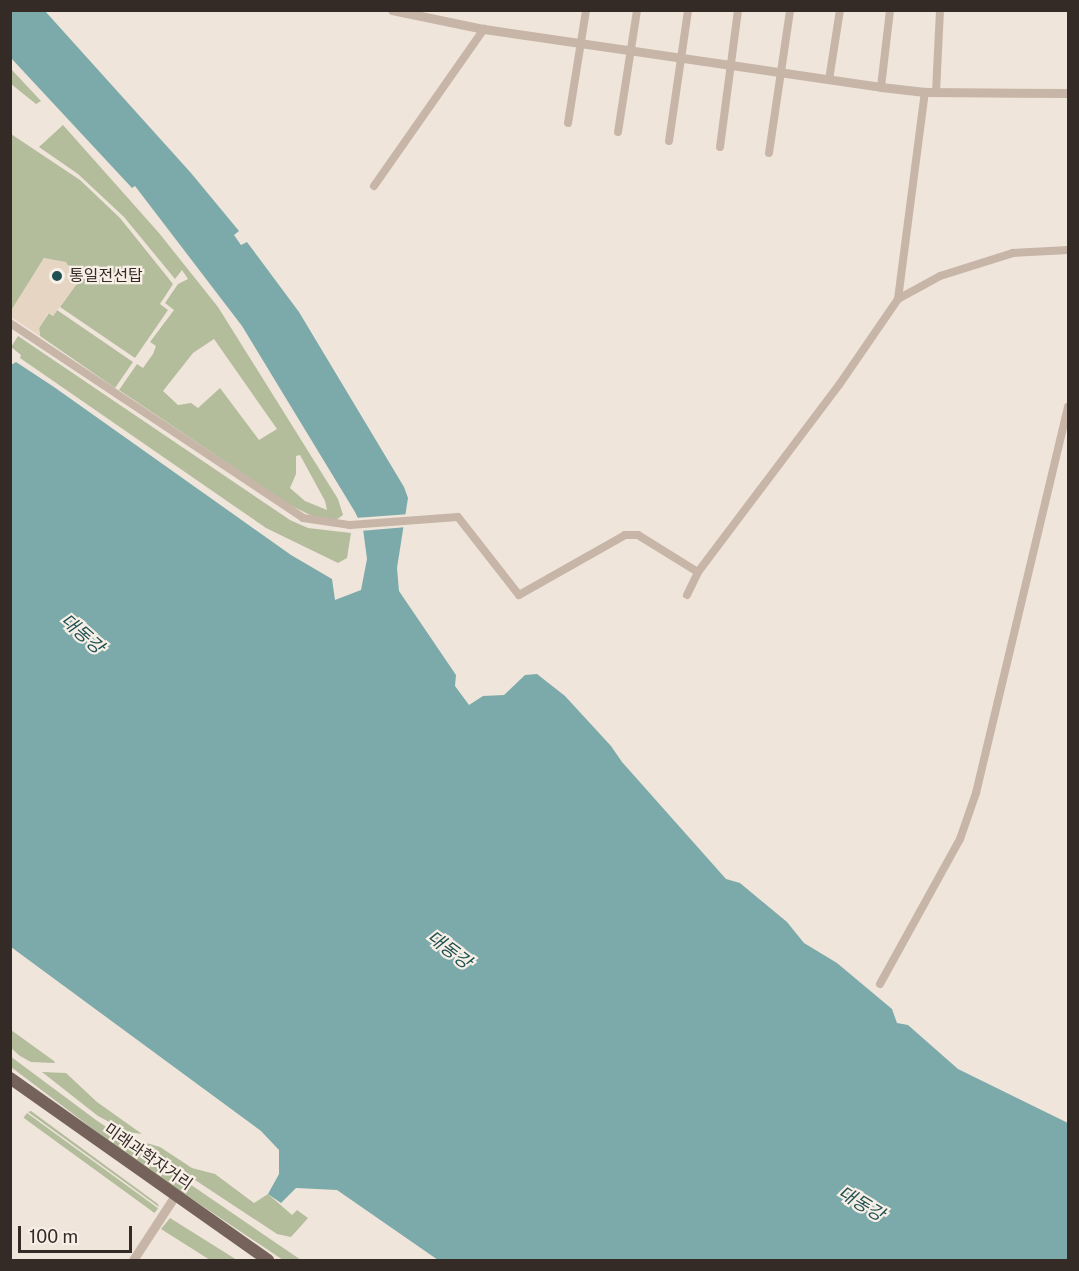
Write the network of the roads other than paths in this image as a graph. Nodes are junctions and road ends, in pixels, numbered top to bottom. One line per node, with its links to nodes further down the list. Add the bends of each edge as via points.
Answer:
1 (392, 10): 10 (street)
2 (586, 10): 11 (street)
3 (637, 10): 12 (street)
4 (688, 10): 13 (street)
5 (738, 10): 14 (street)
6 (790, 10): 15 (street)
7 (840, 10): 16 (street)
8 (890, 10): 17 (street)
9 (940, 10): 19 (street)
10 (483, 29): 11 (street); 26 (street)
11 (581, 43): 12 (street); 21 (street)
12 (631, 50): 13 (street); 22 (street)
13 (681, 57): 14 (street); 23 (street)
14 (730, 64): 15 (street); 24 (street)
15 (780, 72): 16 (street); 25 (street)
16 (830, 80): 17 (street)
17 (881, 87): 18 (street)
18 (925, 92): 19 (street); 28 (street)
19 (936, 92): 20 (street)
20 (1068, 93)
21 (568, 123)
22 (618, 132)
23 (669, 141)
24 (720, 147)
25 (769, 153)
26 (374, 186)
27 (1068, 250): 28 (street, via 1013,253 940,276)
28 (898, 299): 31 (street, via 839,386)
29 (10, 323): 31 (street, via 291,512 322,524 458,518 519,595 625,535 638,535)
30 (1068, 407): 33 (street, via 976,793 960,839)
31 (698, 572): 32 (street)
32 (687, 595)
33 (880, 984)
34 (10, 1077): 35 (main road, 미래과학자거리)
35 (174, 1197): 36 (street); 37 (main road, 미래과학자거리)
36 (133, 1260)
37 (268, 1260)

